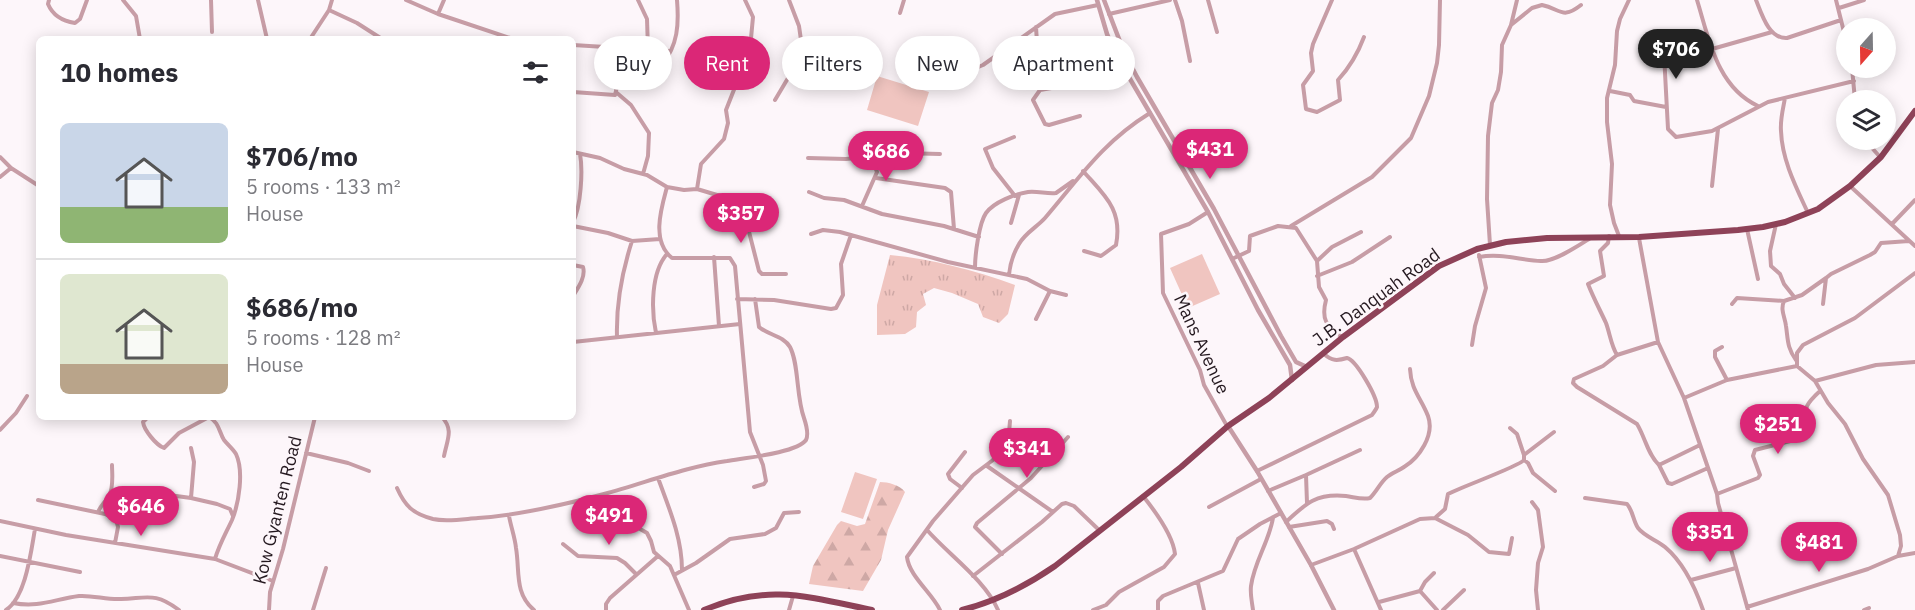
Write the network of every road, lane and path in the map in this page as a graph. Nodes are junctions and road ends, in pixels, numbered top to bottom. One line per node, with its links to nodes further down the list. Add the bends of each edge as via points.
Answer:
1 (49, 0): 2 (street, via 55,16 75,23)
2 (87, 0)
3 (123, 0): 40 (street, via 136,16)
4 (211, 0): 37 (street)
5 (258, 0): 41 (street)
6 (332, 0): 29 (street)
7 (406, 0): 31 (street)
8 (444, 0): 31 (street)
9 (638, 0): 45 (street, via 647,19)
10 (677, 0): 50 (street, via 678,29)
11 (745, 0): 91 (street, via 753,17 750,49 727,106 724,139 704,160)
12 (789, 0): 64 (street, via 801,40 794,68)
13 (904, 0): 30 (street)
14 (1104, 0): 32 (street)
15 (1170, 0): 32 (street)
16 (1175, 0): 53 (street)
17 (1208, 0): 38 (street)
18 (1332, 0): 47 (street, via 1313,44 1313,71 1303,85 1306,109 1317,112 1340,100 1338,80)
19 (1440, 0): 103 (street, via 1437,63 1412,138 1372,177)
20 (1517, 0): 35 (street)
21 (1629, 0): 60 (street, via 1617,31)
22 (1697, 0): 51 (street)
23 (1756, 0): 39 (street)
24 (1836, 0): 28 (street)
25 (1864, 0): 28 (street)
26 (1097, 3): 36 (street, via 1055,14); 69 (street, via 1116,56)
27 (1581, 5): 35 (street, via 1564,14 1542,5)
28 (1839, 8): 33 (street)
29 (329, 10): 42 (street); 43 (street)
30 (900, 13)
31 (438, 14): 44 (street)
32 (1109, 14): 67 (street, via 1124,52)
33 (1841, 18)
34 (1836, 22): 39 (street, via 1787,38)
35 (1511, 25): 118 (street, via 1502,45 1501,72 1488,136)
36 (1036, 27): 46 (street); 54 (street)
37 (212, 32)
38 (1217, 32)
39 (1772, 32): 51 (street)
40 (139, 36)
41 (266, 36)
42 (312, 36)
43 (377, 36)
44 (504, 36)
45 (648, 36)
46 (1037, 36)
47 (1364, 37)
48 (576, 45): 49 (street)
49 (594, 46)
50 (672, 46)
51 (1712, 49): 65 (street, via 1716,64 1734,89)
52 (1664, 54): 66 (street)
53 (1190, 61)
54 (980, 66)
55 (1854, 78): 56 (street)
56 (1854, 81): 59 (street); 63 (street)
57 (618, 90): 62 (street)
58 (1040, 90): 70 (street, via 1033,100 1045,124)
59 (1854, 90)
60 (1610, 91): 66 (street); 110 (street, via 1610,205)
61 (576, 92): 62 (street)
62 (617, 93): 83 (street, via 631,105 649,133)
63 (1785, 98): 65 (street); 97 (street, via 1783,148)
64 (775, 100)
65 (1758, 106): 71 (street)
66 (1666, 107): 71 (street, via 1668,129 1676,137)
67 (1156, 109): 69 (street); 124 (street)
68 (1915, 111): 79 (highway, J.B. Danquah Road)
69 (1150, 113): 82 (street, via 1116,136); 96 (street)
70 (1080, 116)
71 (1719, 128): 88 (street)
72 (1014, 136): 93 (street, via 985,148 993,168)
73 (1874, 150): 79 (street)
74 (576, 153): 75 (street)
75 (580, 154): 83 (street); 98 (street)
76 (940, 154): 77 (street)
77 (871, 156): 80 (street); 85 (street)
78 (0, 157): 81 (street)
79 (1881, 157): 89 (highway, J.B. Danquah Road)
80 (808, 158)
81 (11, 168): 84 (street); 87 (street)
82 (1083, 171): 86 (street); 121 (street, via 1111,202 1118,234 1116,245 1101,256)
83 (643, 174): 90 (street)
84 (0, 177)
85 (876, 178): 95 (street); 104 (street, via 945,188 951,192)
86 (1077, 178): 93 (street, via 1053,194 1037,191); 132 (street, via 1025,236 1011,259)
87 (36, 184)
88 (1712, 186)
89 (1850, 186): 97 (highway, J.B. Danquah Road); 101 (street)
90 (667, 187): 91 (street); 115 (street, via 660,213)
91 (697, 189): 131 (street, via 737,201 746,219 759,271)
92 (809, 192): 95 (street)
93 (1017, 195): 99 (street); 111 (street, via 986,213)
94 (1915, 200): 101 (street)
95 (862, 206): 104 (street)
96 (1208, 212): 126 (street); 176 (street, Mans Avenue, via 1161,234 1163,293 1204,385)
97 (1808, 213): 100 (highway, J.B. Danquah Road)
98 (576, 214)
99 (1011, 223)
100 (1776, 224): 105 (highway, J.B. Danquah Road); 139 (street, via 1771,266)
101 (1892, 224): 117 (street)
102 (576, 225): 116 (street)
103 (1290, 226): 124 (street, via 1250,236 1249,251); 127 (street, via 1299,231)
104 (954, 229): 111 (street)
105 (1747, 230): 114 (highway, J.B. Danquah Road); 135 (street)
106 (1361, 232): 127 (street, via 1332,247)
107 (811, 234): 108 (street, via 822,230)
108 (851, 235): 129 (street); 141 (street, via 841,264 843,296 836,308)
109 (1609, 236): 110 (highway, J.B. Danquah Road); 113 (highway, J.B. Danquah Road); 156 (street, via 1600,252 1604,276 1588,284)
110 (1619, 236): 114 (highway, J.B. Danquah Road)
111 (979, 237): 129 (street)
112 (1390, 237): 133 (street, via 1352,262)
113 (1593, 237): 118 (highway, J.B. Danquah Road); 125 (street, via 1542,261 1500,255)
114 (1639, 237): 152 (street)
115 (660, 239): 116 (street); 122 (street)
116 (632, 241): 149 (street, via 616,311)
117 (1909, 241): 119 (street); 134 (street, via 1881,243 1875,252)
118 (1490, 245): 120 (highway, J.B. Danquah Road)
119 (1915, 246)
120 (1477, 249): 125 (street); 150 (highway, J.B. Danquah Road, via 1439,266)
121 (1084, 251)
122 (667, 254): 123 (street, via 672,258); 148 (street, via 656,280 652,306)
123 (714, 257): 140 (street, via 730,258 735,266); 147 (street)
124 (1239, 257): 126 (street); 158 (street)
125 (1479, 257): 153 (street, via 1486,288)
126 (1232, 260): 160 (street)
127 (1317, 261): 133 (street)
128 (576, 266): 136 (street, via 584,271)
129 (975, 268): 132 (street)
130 (1915, 273): 157 (street, via 1855,318 1803,345)
131 (786, 274)
132 (1009, 275): 137 (street)
133 (1317, 276): 150 (street, via 1326,300 1326,323)
134 (1826, 278): 139 (street); 144 (street)
135 (1758, 279)
136 (576, 289)
137 (1050, 291): 138 (street); 145 (street)
138 (1066, 295)
139 (1795, 298): 142 (street)
140 (737, 299): 141 (street); 146 (street)
141 (755, 299): 187 (street, via 759,327 790,348 807,436 802,443)
142 (1784, 301): 143 (street, via 1737,298); 157 (street, via 1786,341)
143 (1732, 304)
144 (1823, 304)
145 (1036, 319)
146 (740, 324): 147 (street); 187 (street, via 750,432)
147 (719, 326): 148 (street)
148 (656, 333): 149 (street)
149 (616, 337): 151 (street)
150 (1343, 337): 155 (highway, J.B. Danquah Road)
151 (576, 342)
152 (1658, 342): 156 (street); 169 (street)
153 (1472, 345)
154 (1722, 347): 165 (street, via 1715,351 1715,357)
155 (1324, 354): 162 (highway, J.B. Danquah Road); 194 (street, via 1330,359 1353,360 1371,391 1375,412)
156 (1617, 355): 190 (street, via 1573,383 1637,424)
157 (1796, 360): 161 (street)
158 (1296, 362): 160 (street); 162 (street)
159 (1915, 362): 166 (street, via 1876,365)
160 (1290, 365): 164 (street)
161 (1797, 366): 165 (street); 166 (street)
162 (1307, 367): 164 (highway, J.B. Danquah Road)
163 (1410, 369): 211 (street, via 1414,390 1429,417 1428,437 1419,453 1379,484 1370,498 1326,496)
164 (1292, 380): 176 (highway, J.B. Danquah Road)
165 (1727, 380): 169 (street)
166 (1815, 381): 167 (street)
167 (1820, 391): 206 (street, via 1805,410 1810,434 1755,450 1758,478); 231 (street, via 1888,495)
168 (27, 396): 178 (street)
169 (1684, 398): 181 (street)
170 (145, 420): 171 (street, via 144,426 164,448)
171 (203, 420)
172 (214, 420): 219 (street, via 238,458)
173 (314, 420): 185 (street, Kow Gyanten Road)
174 (445, 420): 186 (street, via 450,432)
175 (1010, 421): 191 (street, via 1005,441)
176 (1228, 426): 194 (street); 207 (highway, J.B. Danquah Road)
177 (1510, 428): 188 (street, via 1517,434)
178 (0, 430)
179 (1554, 432): 188 (street)
180 (1068, 437): 201 (street)
181 (1700, 445): 190 (street); 192 (street)
182 (191, 448): 208 (street)
183 (1360, 450): 195 (street)
184 (965, 452): 200 (street, via 948,474)
185 (306, 453): 193 (street); 251 (street, Kow Gyanten Road)
186 (444, 456)
187 (760, 457): 196 (street); 198 (street, via 766,481)
188 (1524, 457): 202 (street, via 1533,473); 221 (street, via 1521,464 1448,494 1445,509)
189 (112, 465): 214 (street, via 109,496)
190 (1659, 465): 192 (street, via 1672,484)
191 (987, 466): 200 (street); 201 (street)
192 (1708, 468): 206 (street)
193 (369, 471)
194 (1257, 471): 197 (street)
195 (1306, 476): 203 (street); 211 (street)
196 (658, 477): 205 (street); 244 (street, via 682,553)
197 (1261, 478): 203 (street); 213 (street)
198 (754, 487)
199 (397, 488): 218 (street, via 407,507 434,519)
200 (962, 488): 226 (street)
201 (1020, 488): 216 (street); 234 (street, via 975,527)
202 (1555, 490)
203 (1268, 491): 217 (street)
204 (147, 492): 208 (street)
205 (605, 494): 218 (street); 237 (street, via 617,527 635,526 643,530)
206 (1717, 494): 243 (street)
207 (1142, 496): 227 (highway, J.B. Danquah Road); 273 (street, via 1154,510 1175,554 1164,567)
208 (191, 498): 219 (street, via 227,507)
209 (1585, 498): 250 (street, via 1627,504 1639,529 1672,553)
210 (38, 500): 214 (street)
211 (1307, 502): 223 (street)
212 (1532, 502): 281 (street, via 1538,510 1543,547 1538,563)
213 (1209, 507)
214 (98, 512): 229 (street, via 116,519)
215 (799, 512): 244 (street, via 784,513 776,528 765,534 730,539)
216 (1053, 512): 227 (street, via 1070,503); 234 (street)
217 (1281, 513): 220 (street); 223 (street)
218 (509, 516): 264 (street, via 520,588)
219 (233, 517): 239 (street)
220 (1273, 517): 252 (street, via 1238,539 1223,571); 276 (street, via 1253,577)
221 (1435, 518): 228 (street, via 1495,554 1509,554); 232 (street, via 1420,519)
222 (0, 521): 224 (street)
223 (1287, 525): 225 (street, via 1327,521); 241 (street)
224 (35, 529): 229 (street); 240 (street)
225 (1334, 529)
226 (927, 530): 249 (street); 270 (street, via 907,560)
227 (1100, 531): 256 (highway, J.B. Danquah Road, via 1035,580)
228 (1512, 538)
229 (115, 543): 239 (street)
230 (563, 544): 247 (street, via 582,557 617,558)
231 (1901, 546): 235 (street); 238 (street)
232 (1354, 549): 241 (street); 258 (street)
233 (1915, 553): 235 (street)
234 (1002, 554): 249 (street)
235 (1907, 554): 238 (street)
236 (0, 556): 240 (street)
237 (658, 556): 247 (street); 248 (street)
238 (1898, 556): 259 (street)
239 (215, 559): 251 (street)
240 (29, 562): 245 (street); 257 (street)
241 (1311, 564): 277 (street)
242 (326, 568): 263 (street)
243 (1736, 568): 250 (street); 259 (street)
244 (682, 570): 248 (street)
245 (80, 572)
246 (1434, 573): 254 (street)
247 (636, 574): 265 (street, via 610,598)
248 (674, 575): 266 (street)
249 (973, 576): 256 (street)
250 (1691, 580): 282 (street)
251 (273, 581): 262 (street, Kow Gyanten Road)
252 (1198, 583): 274 (street, via 1163,596 1158,601); 275 (street)
253 (1464, 590): 280 (street)
254 (1420, 591): 258 (street); 279 (street)
255 (793, 594): 267 (highway, via 745,597); 268 (street); 269 (highway)
256 (994, 601): 271 (highway, J.B. Danquah Road); 272 (street)
257 (14, 603): 260 (street); 261 (street, via 35,606 90,596 148,596 163,599)
258 (1379, 603): 278 (street)
259 (1748, 608)
260 (6, 610)
261 (179, 610)
262 (269, 610)
263 (313, 610)
264 (534, 610)
265 (606, 610)
266 (689, 610)
267 (704, 610)
268 (789, 610)
269 (872, 610)
270 (940, 610)
271 (962, 610)
272 (998, 610)
273 (1093, 610)
274 (1158, 610)
275 (1204, 610)
276 (1253, 610)
277 (1334, 610)
278 (1381, 610)
279 (1437, 610)
280 (1443, 610)
281 (1538, 610)
282 (1703, 610)

